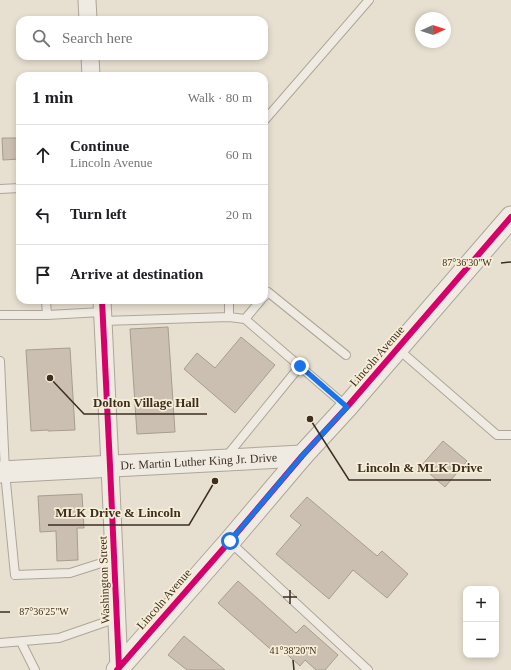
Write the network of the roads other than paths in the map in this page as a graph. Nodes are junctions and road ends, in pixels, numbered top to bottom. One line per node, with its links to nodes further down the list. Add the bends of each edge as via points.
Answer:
1 (87, 0): 3 (street)
2 (369, 0): 6 (lane)
3 (88, 16)
4 (90, 60): 5 (street)
5 (91, 72)
6 (268, 116)
7 (16, 188): 8 (lane)
8 (0, 189)
9 (511, 217): 19 (street, Lincoln Avenue)
10 (268, 292): 20 (lane)
11 (46, 304): 16 (lane)
12 (229, 304): 17 (lane)
13 (258, 304): 18 (lane)
14 (102, 311): 16 (lane); 17 (lane); 27 (street, Washington Street)
15 (0, 315): 16 (lane)
16 (47, 315)
17 (229, 318): 18 (lane)
18 (245, 319): 22 (lane)
19 (398, 348): 23 (street, Lincoln Avenue); 24 (lane, via 497,435)
20 (346, 355)
21 (0, 361): 28 (lane)
22 (300, 366): 23 (lane); 26 (lane)
23 (347, 407): 25 (street, Lincoln Avenue)
24 (511, 435)
25 (302, 456): 26 (street, Dr. Martin Luther King Jr. Drive); 29 (street, Lincoln Avenue)
26 (223, 460): 27 (street, Dr. Martin Luther King Jr. Drive)
27 (110, 466): 28 (street, Dr. Martin Luther King Jr. Drive); 30 (street, Washington Street)
28 (3, 472): 30 (lane, via 15,575 70,573)
29 (230, 541): 34 (street, Lincoln Avenue); 36 (lane)
30 (114, 559): 31 (street, Washington Street)
31 (117, 618): 32 (lane, via 59,638); 34 (street, Washington Street)
32 (22, 642): 33 (lane); 35 (lane)
33 (0, 643)
34 (118, 669)
35 (35, 670)
36 (368, 670)

